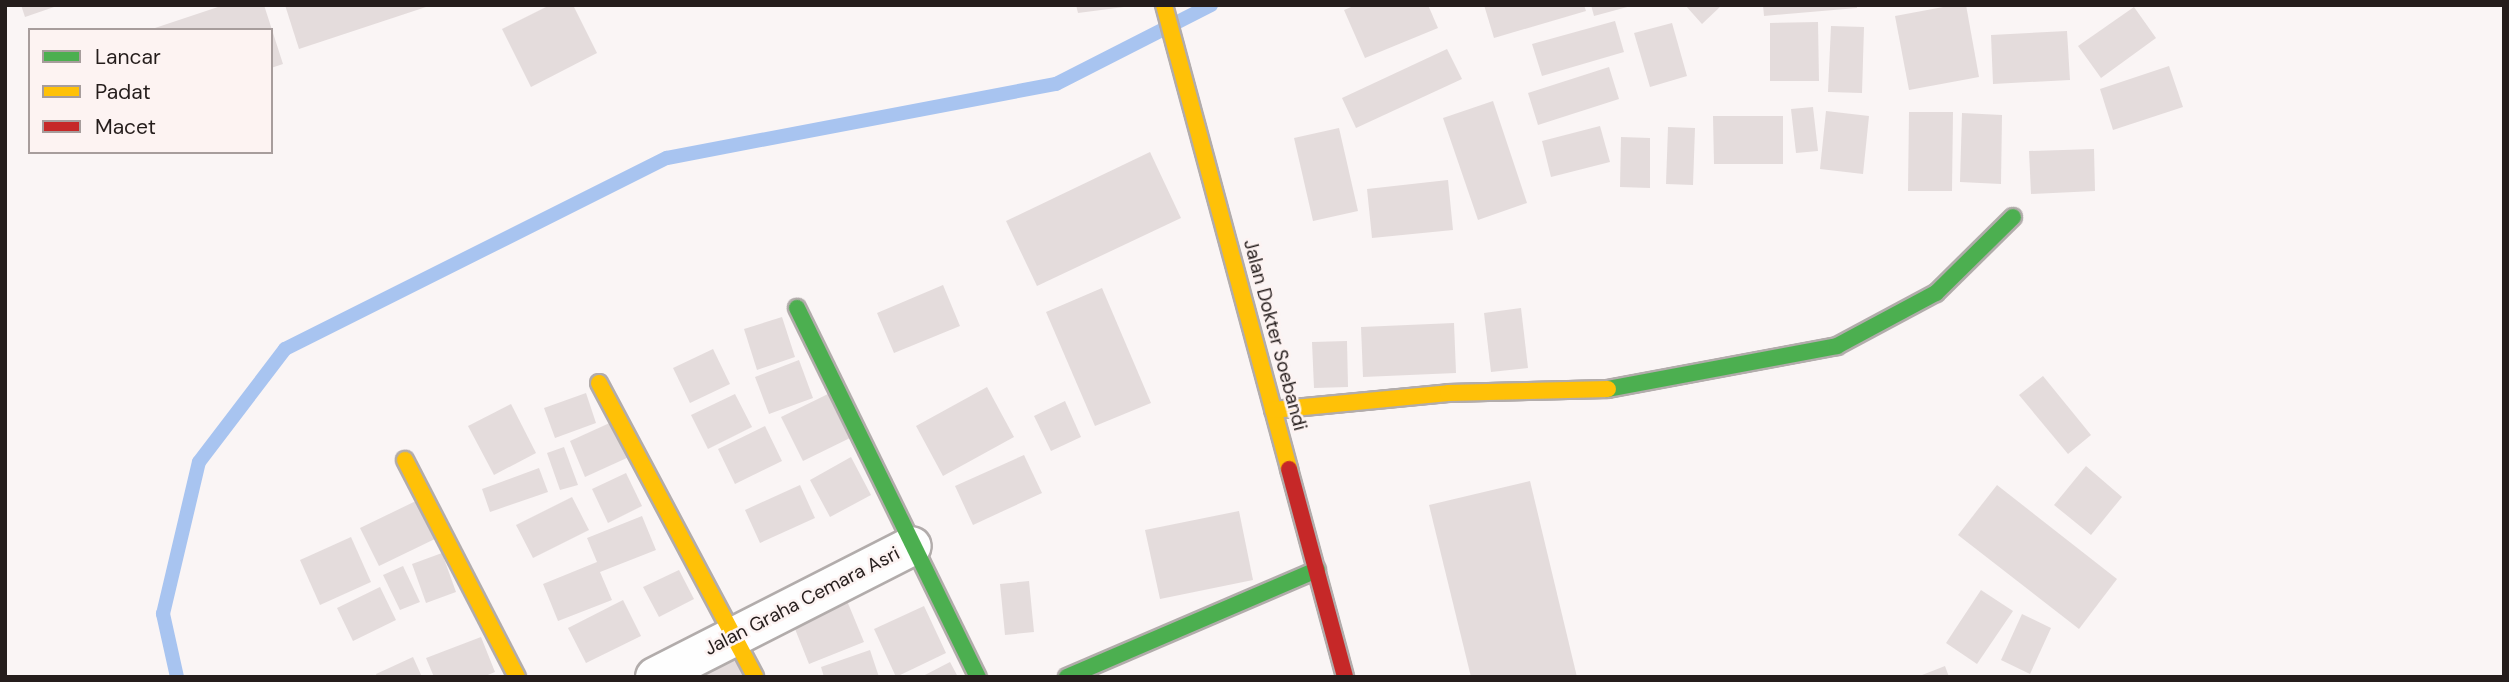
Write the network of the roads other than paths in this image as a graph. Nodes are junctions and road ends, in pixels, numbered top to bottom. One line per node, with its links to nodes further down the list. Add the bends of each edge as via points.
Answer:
1 (1164, 5): 5 (street, Jalan Dokter Soebandi)
2 (2013, 217): 5 (street, via 1936,293 1837,346 1599,390 1448,393)
3 (797, 308): 7 (street, Jalan Graha Cemara Asri)
4 (599, 383): 9 (street)
5 (1273, 410): 8 (street, Jalan Dokter Soebandi)
6 (405, 460): 10 (street)
7 (912, 546): 9 (street, Jalan Graha Cemara Asri); 13 (street, Jalan Graha Cemara Asri)
8 (1317, 570): 14 (street); 15 (street, Jalan Dokter Soebandi)
9 (734, 635): 11 (street, Jalan Graha Cemara Asri); 12 (street)
10 (517, 677)
11 (655, 677)
12 (755, 677)
13 (978, 677)
14 (1067, 677)
15 (1345, 677)

